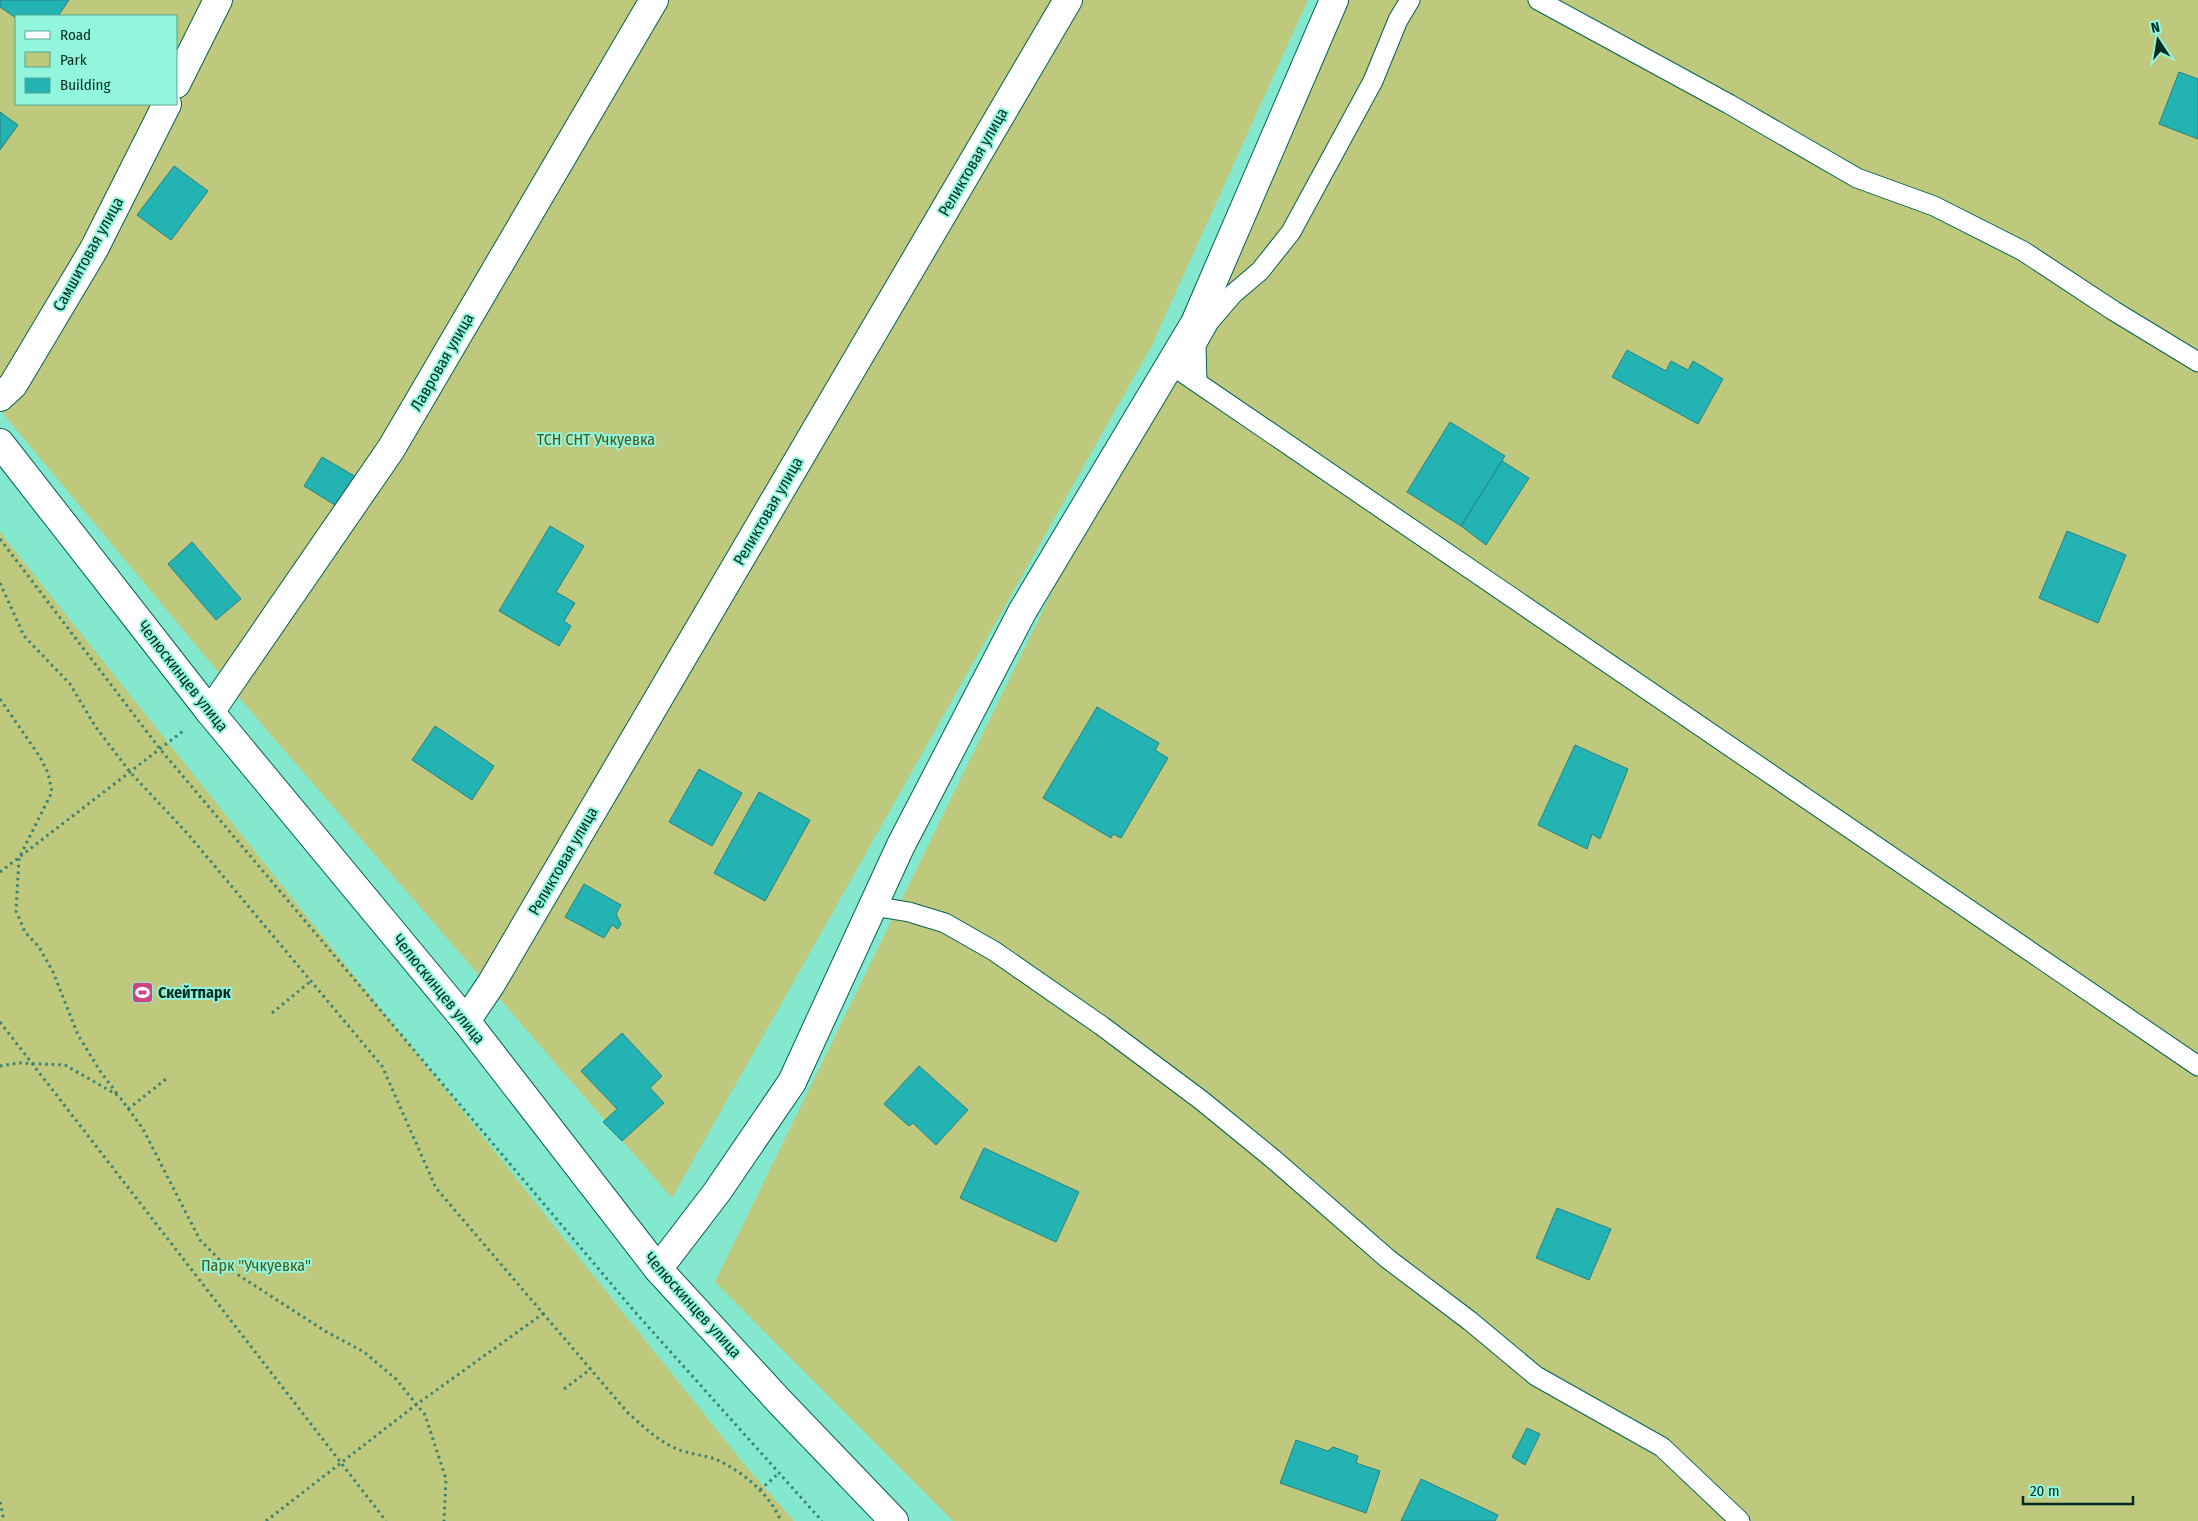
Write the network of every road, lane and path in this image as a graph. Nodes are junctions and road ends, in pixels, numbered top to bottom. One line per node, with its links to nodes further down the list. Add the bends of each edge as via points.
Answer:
1 (218, 0): 7 (street)
2 (654, 0): 17 (street, Лавровая улица, via 391,449)
3 (1068, 0): 25 (street, Реликтовая улица, via 491,984)
4 (1334, 0): 10 (street, via 1195,324)
5 (1410, 0): 11 (lane, via 1398,20 1373,81 1292,232 1260,271 1233,294 1209,322 1196,345)
6 (1538, 0): 9 (lane, via 1857,178 1934,206 2023,251)
7 (178, 80)
8 (166, 105): 12 (street, Самшитовая улица, via 94,249 13,385)
9 (2198, 362)
10 (1170, 364): 11 (lane); 22 (street, via 1022,612 901,845)
11 (1197, 382): 29 (lane)
12 (0, 398)
13 (0, 443): 17 (street, Челюскинцев улица)
14 (0, 538): 18 (path)
15 (0, 583): 19 (path, via 24,636 70,684)
16 (0, 699): 20 (path, via 40,757 52,792)
17 (210, 712): 18 (path); 25 (street, Челюскинцев улица)
18 (160, 748): 19 (path); 39 (path, via 635,1312)
19 (130, 772): 20 (path); 23 (path, via 187,833)
20 (19, 858): 21 (path); 31 (path, via 16,911 25,932 39,947 53,972 78,1035)
21 (0, 872)
22 (873, 906): 33 (street, via 792,1082 717,1192); 49 (lane, via 945,923 994,951 1102,1026 1201,1100 1388,1259 1470,1320 1536,1376 1662,1447)
23 (311, 981): 24 (path); 34 (path, via 382,1066 436,1188)
24 (272, 1013)
25 (466, 1021): 33 (street, Челюскинцев улица)
26 (0, 1022): 27 (path)
27 (32, 1064): 28 (path); 31 (path, via 65,1065); 38 (path)
28 (0, 1066)
29 (2198, 1066)
30 (166, 1079): 32 (path)
31 (119, 1096): 32 (path)
32 (128, 1109): 37 (path, via 143,1130 200,1240 229,1269 325,1331 364,1352 396,1379)
33 (658, 1269): 48 (street, Челюскинцев улица)
34 (544, 1313): 35 (path); 37 (path)
35 (591, 1369): 36 (path); 40 (path, via 628,1413 656,1439 722,1463 740,1472)
36 (564, 1389)
37 (417, 1404): 38 (path); 45 (path, via 425,1414 446,1479)
38 (342, 1464): 43 (path); 44 (path)
39 (779, 1473): 40 (path); 47 (path)
40 (760, 1490): 46 (path)
41 (0, 1502): 42 (path)
42 (2, 1521)
43 (266, 1521)
44 (386, 1521)
45 (444, 1521)
46 (781, 1521)
47 (822, 1521)
48 (894, 1521)
49 (1740, 1521)

